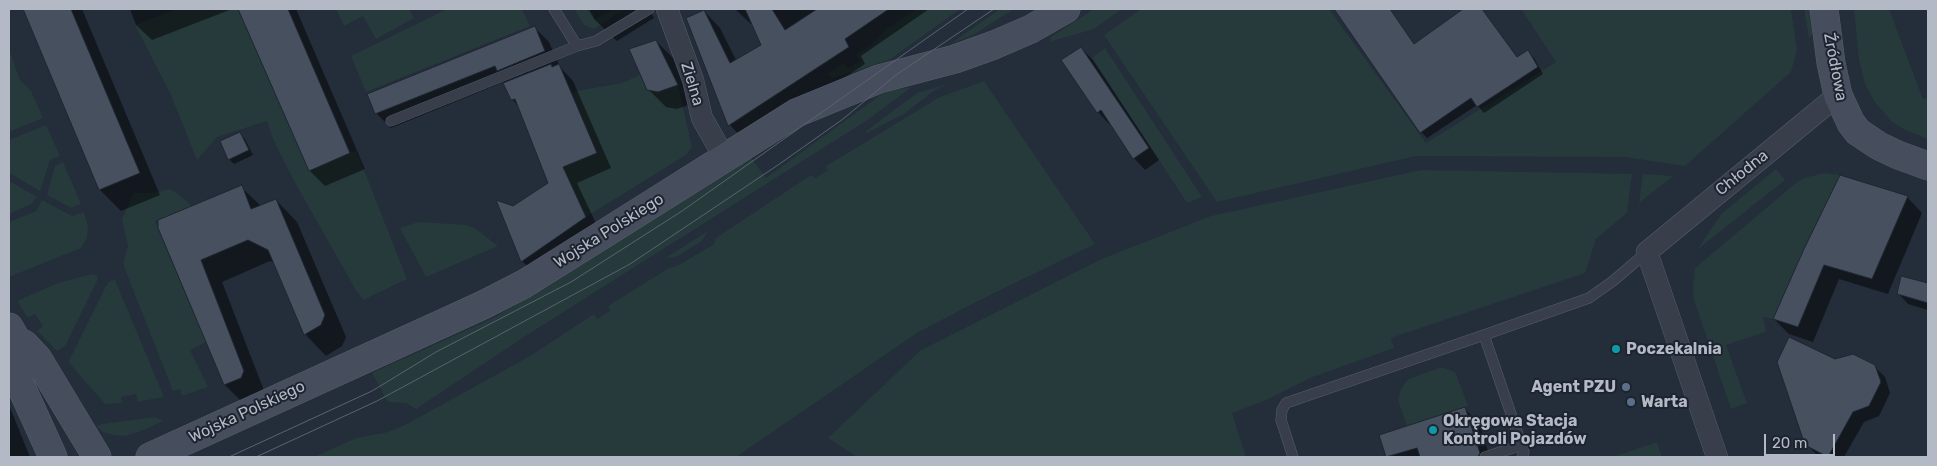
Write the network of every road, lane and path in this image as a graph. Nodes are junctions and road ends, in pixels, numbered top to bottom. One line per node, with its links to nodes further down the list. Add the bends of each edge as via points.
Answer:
1 (554, 9): 6 (lane)
2 (649, 9): 6 (lane, via 596,42)
3 (666, 9): 9 (street, Zielna, via 693,80 702,118)
4 (1066, 9): 9 (main road, Wojska Polskiego, via 994,45 879,79 796,112)
5 (1824, 9): 7 (main road, Źródłowa)
6 (577, 46): 8 (lane)
7 (1838, 95): 10 (main road, Źródłowa, via 1858,132 1898,155); 11 (street, Chłodna)
8 (392, 121)
9 (724, 157): 17 (main road, Wojska Polskiego, via 524,284 483,306)
10 (1928, 166)
11 (1647, 252): 13 (lane, via 1589,298); 21 (street)
12 (13, 334): 15 (main road, via 19,382); 16 (main road, via 38,359)
13 (1484, 335): 14 (lane); 18 (lane, via 1286,403 1281,420)
14 (1522, 445): 19 (lane); 20 (lane)
15 (53, 457)
16 (97, 457)
17 (150, 457)
18 (1292, 457)
19 (1485, 457)
20 (1522, 457)
21 (1716, 457)

